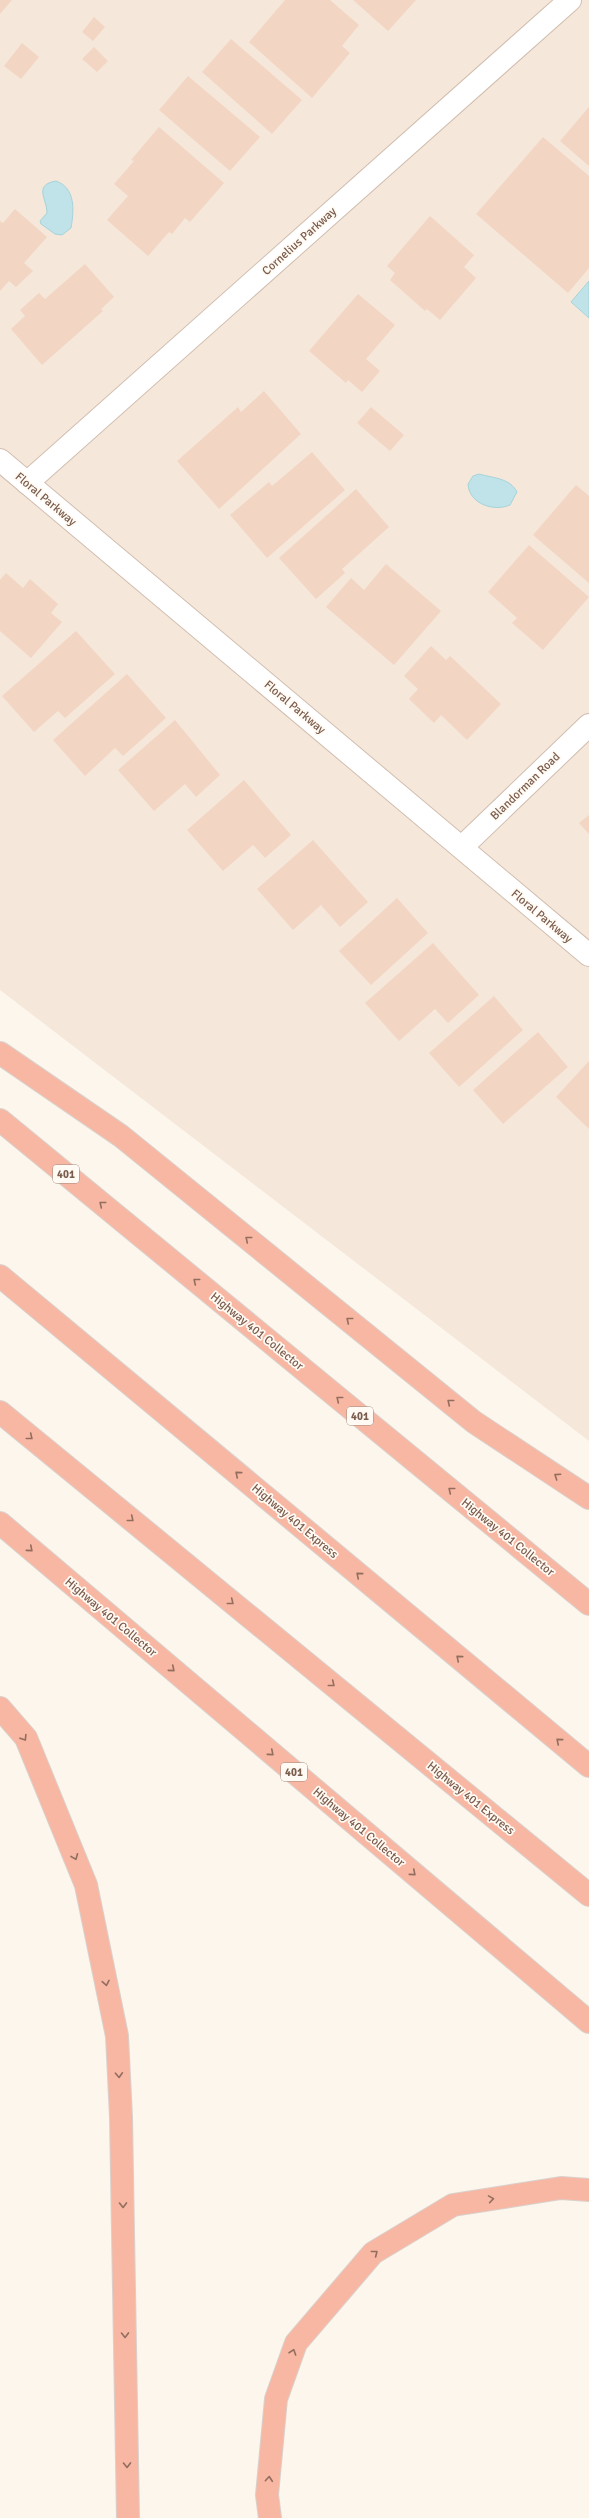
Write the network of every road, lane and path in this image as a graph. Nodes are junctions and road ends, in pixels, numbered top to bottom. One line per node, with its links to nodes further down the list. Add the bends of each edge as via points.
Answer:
1 (570, 0): 3 (street, Cornelius Parkway)
2 (0, 460): 3 (street, Floral Parkway)
3 (27, 483): 5 (street, Floral Parkway)
4 (589, 725): 5 (street, Blandorman Road)
5 (462, 847): 6 (street, Floral Parkway)
6 (589, 956)
7 (0, 1053): 11 (highway, one-way to 7, via 474,1422 121,1136)
8 (0, 1120): 13 (highway, Highway 401 Collector / 401, one-way to 8)
9 (0, 1276): 15 (highway, Highway 401 Express, one-way to 9)
10 (0, 1412): 16 (highway, Highway 401 Express, one-way to 16)
11 (589, 1498)
12 (0, 1523): 17 (highway, Highway 401 Collector / 401, one-way to 17)
13 (589, 1604)
14 (0, 1708): 19 (highway, one-way to 19, via 26,1738 86,1885 116,2036 121,2118)
15 (589, 1766)
16 (589, 1895)
17 (589, 2022)
18 (589, 2190): 20 (highway, one-way to 18, via 267,2495 276,2399 296,2344 373,2252 453,2205 561,2188)
19 (128, 2518)
20 (270, 2518)

